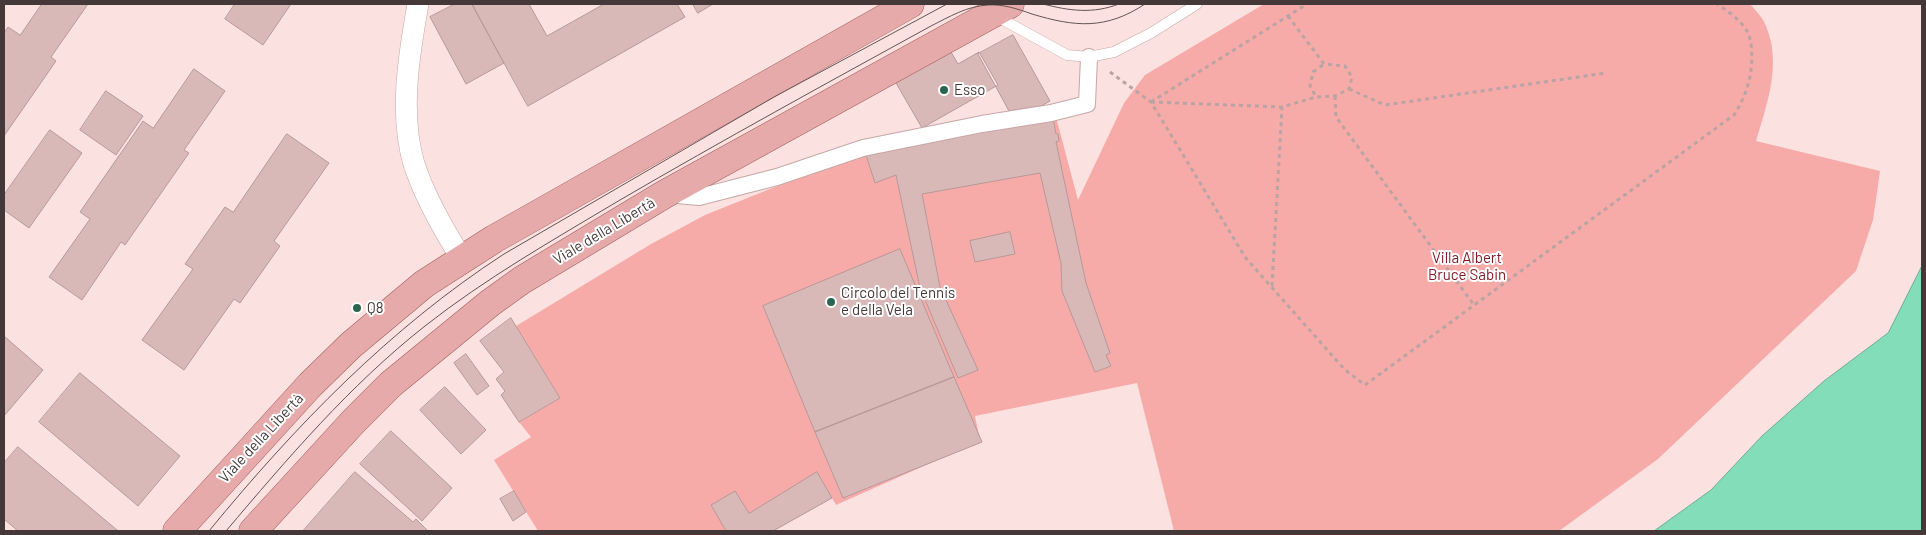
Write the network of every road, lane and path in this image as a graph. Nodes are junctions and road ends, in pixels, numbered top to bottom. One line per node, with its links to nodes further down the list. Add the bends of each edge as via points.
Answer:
1 (418, 4): 17 (street, via 409,76 409,139 425,194)
2 (910, 4): 17 (main road, Viale della Libertà)
3 (1196, 4): 8 (lane, via 1151,34 1114,52)
4 (1307, 4): 7 (path)
5 (1717, 4): 19 (path, via 1749,34 1752,74 1734,115)
6 (1002, 9): 8 (lane, via 1067,55); 16 (main road, Viale della Libertà)
7 (1288, 16): 9 (path); 14 (path)
8 (1089, 58): 14 (path); 16 (street, via 1088,104 863,148 777,177 699,197)
9 (1324, 64): 11 (path, via 1345,66 1352,77); 13 (path, via 1313,72 1310,86)
10 (1606, 73): 11 (path, via 1385,105)
11 (1348, 89): 12 (path)
12 (1335, 96): 13 (path); 19 (path, via 1336,117)
13 (1316, 97): 15 (path)
14 (1150, 102): 15 (path); 18 (path, via 1245,257)
15 (1282, 107): 18 (path)
16 (665, 194): 21 (main road, Viale della Libertà, via 522,280 464,322 391,384)
17 (462, 260): 20 (main road, Viale della Libertà, via 424,284 351,345 310,385)
18 (1272, 287): 19 (path, via 1344,369 1365,385)
19 (1474, 306)
20 (177, 531)
21 (253, 531)

